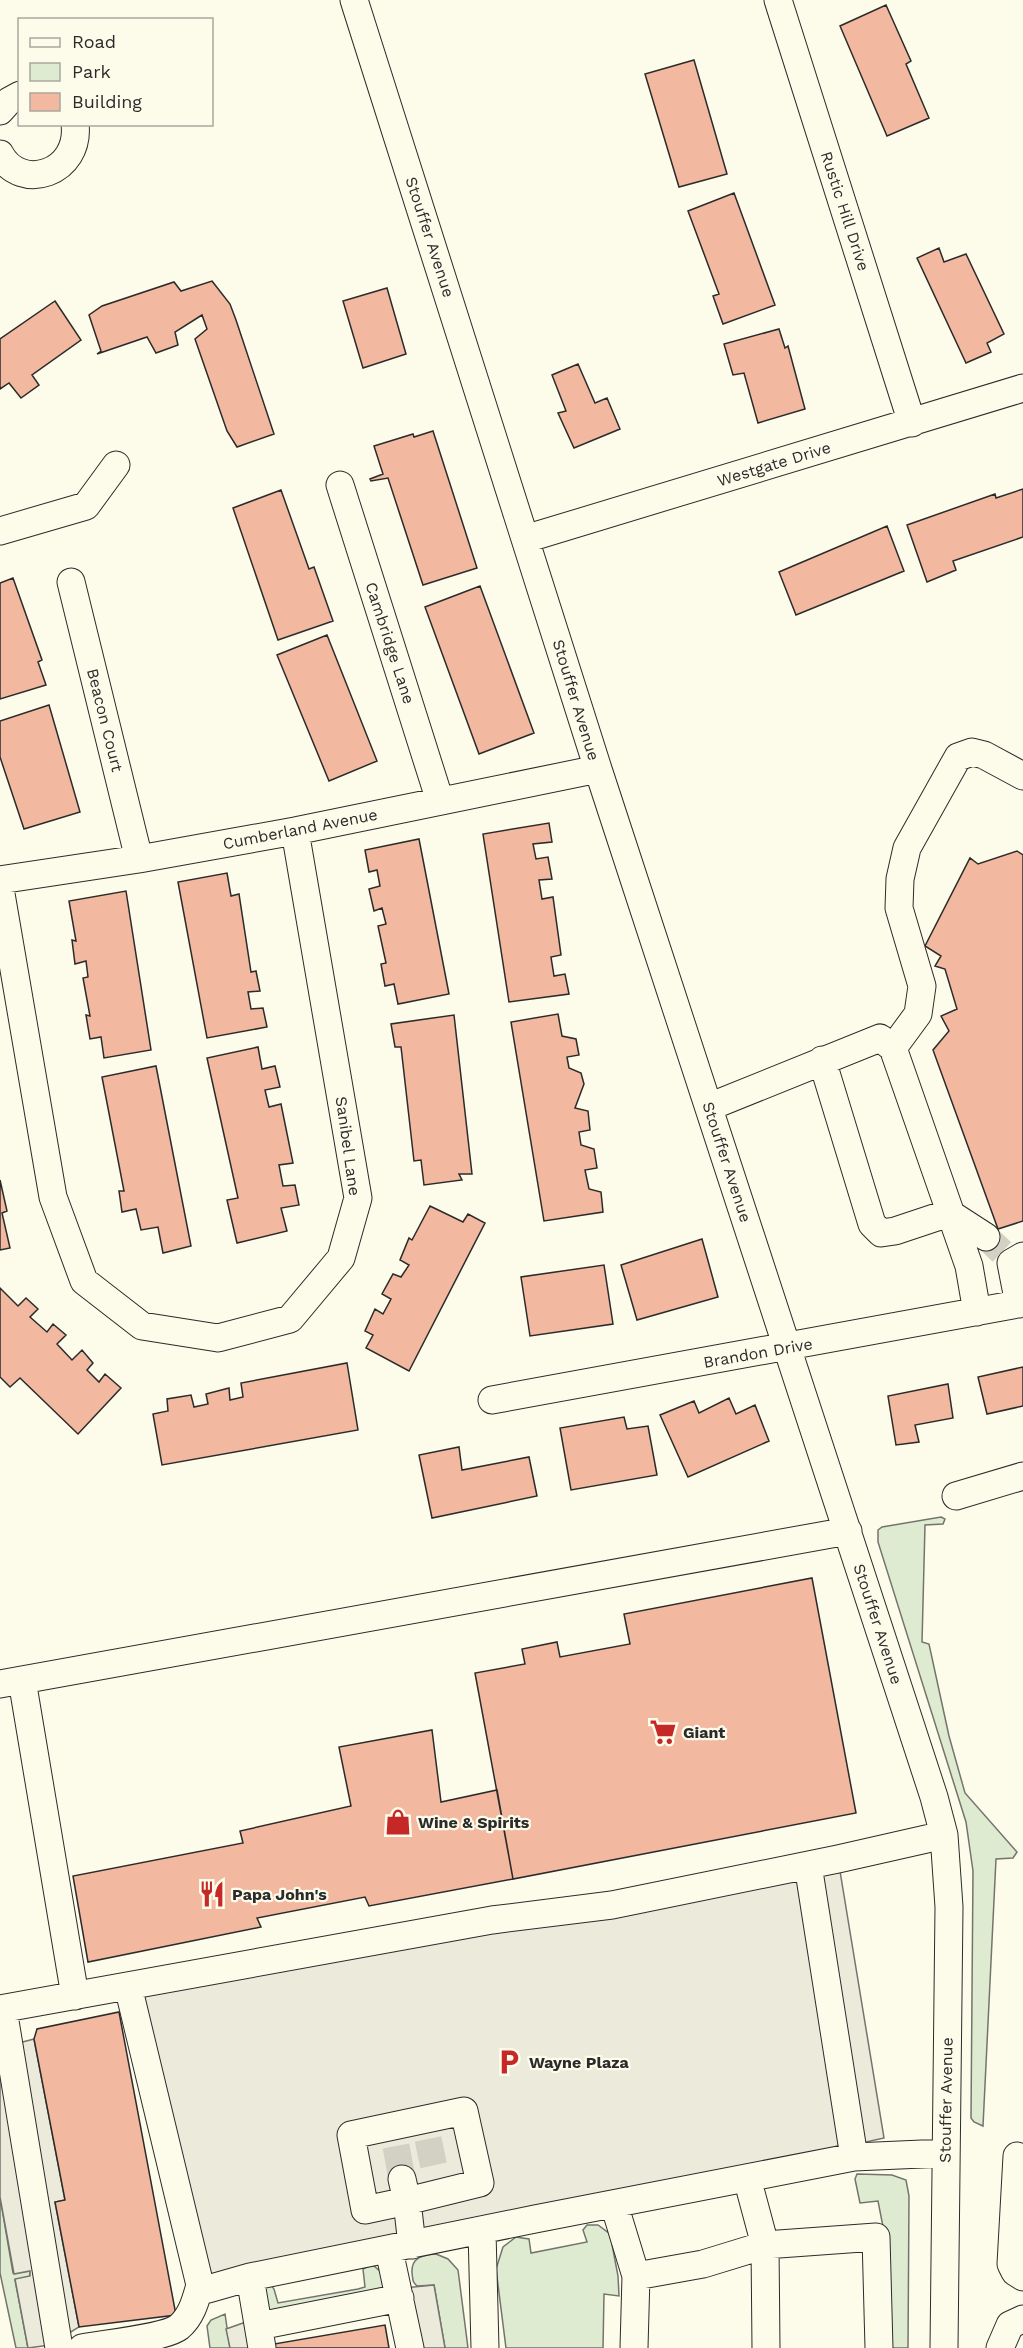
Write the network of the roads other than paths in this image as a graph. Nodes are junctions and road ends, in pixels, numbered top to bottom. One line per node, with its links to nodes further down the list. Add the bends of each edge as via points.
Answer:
1 (354, 0): 12 (street, Stouffer Avenue)
2 (778, 0): 8 (street, Rustic Hill Drive)
3 (18, 96): 4 (street)
4 (0, 111)
5 (75, 126): 6 (street, via 77,137 72,153 62,165 47,173 31,175 16,170)
6 (0, 154)
7 (1023, 388): 8 (street, Westgate Drive)
8 (912, 423): 12 (street, Westgate Drive)
9 (116, 465): 11 (street, via 86,506)
10 (340, 485): 16 (street, Cambridge Lane)
11 (0, 531)
12 (525, 539): 14 (street, Stouffer Avenue)
13 (71, 582): 18 (street, Beacon Court)
14 (598, 769): 16 (street, Cumberland Avenue); 23 (street, Stouffer Avenue)
15 (1023, 776): 21 (street, via 984,755 972,752 958,757 907,848 898,908 922,986 918,1014)
16 (440, 801): 17 (street, Cumberland Avenue)
17 (296, 831): 18 (street, Cumberland Avenue); 20 (street, Sanibel Lane, via 358,1198 341,1258 290,1319 218,1338 142,1326 84,1281 53,1197)
18 (139, 859): 19 (street, Cumberland Avenue)
19 (0, 880)
20 (0, 888)
21 (893, 1048): 22 (street, via 880,1038); 24 (street)
22 (822, 1060): 23 (street); 24 (street, via 872,1224 881,1233)
23 (709, 1107): 28 (street, Stouffer Avenue)
24 (949, 1213): 25 (street); 27 (street, via 969,1266)
25 (1005, 1252): 26 (street)
26 (1021, 1303): 27 (street, Brandon Drive)
27 (977, 1312): 28 (street, Brandon Drive)
28 (788, 1348): 29 (street, Brandon Drive); 32 (street, Stouffer Avenue)
29 (492, 1400)
30 (1023, 1476): 31 (street)
31 (956, 1496)
32 (848, 1531): 33 (street); 34 (street, Stouffer Avenue)
33 (11, 1682): 37 (street)
34 (944, 1835): 35 (street); 39 (street, Stouffer Avenue, via 949,1907)
35 (808, 1865): 36 (street, via 612,1905 492,1920); 41 (street)
36 (128, 1986): 37 (street); 51 (street)
37 (75, 1996): 38 (street)
38 (1, 2009): 56 (street)
39 (945, 2153): 41 (street); 63 (street, Stouffer Avenue)
40 (1017, 2156): 50 (street, via 1011,2264)
41 (854, 2157): 42 (street)
42 (747, 2178): 44 (street); 46 (street)
43 (405, 2190): 43 (street, via 365,2210 351,2135 394,2136 426,2129 464,2111 480,2183 437,2183); 47 (street)
44 (614, 2204): 45 (street); 48 (street)
45 (482, 2231): 47 (street); 59 (street)
46 (765, 2245): 48 (street, via 703,2264); 61 (street); 62 (street, via 876,2237)
47 (401, 2247): 49 (street); 52 (street)
48 (636, 2276): 60 (street)
49 (250, 2277): 51 (street, via 208,2289); 54 (street)
50 (1023, 2277)
51 (200, 2285): 55 (street)
52 (400, 2298): 54 (street); 58 (street)
53 (1023, 2319): 64 (street, via 1010,2325)
54 (261, 2337)
55 (178, 2338): 57 (street, via 161,2334)
56 (59, 2348)
57 (82, 2348)
58 (410, 2348)
59 (485, 2348)
60 (634, 2348)
61 (766, 2348)
62 (879, 2348)
63 (944, 2348)
64 (1000, 2348)

